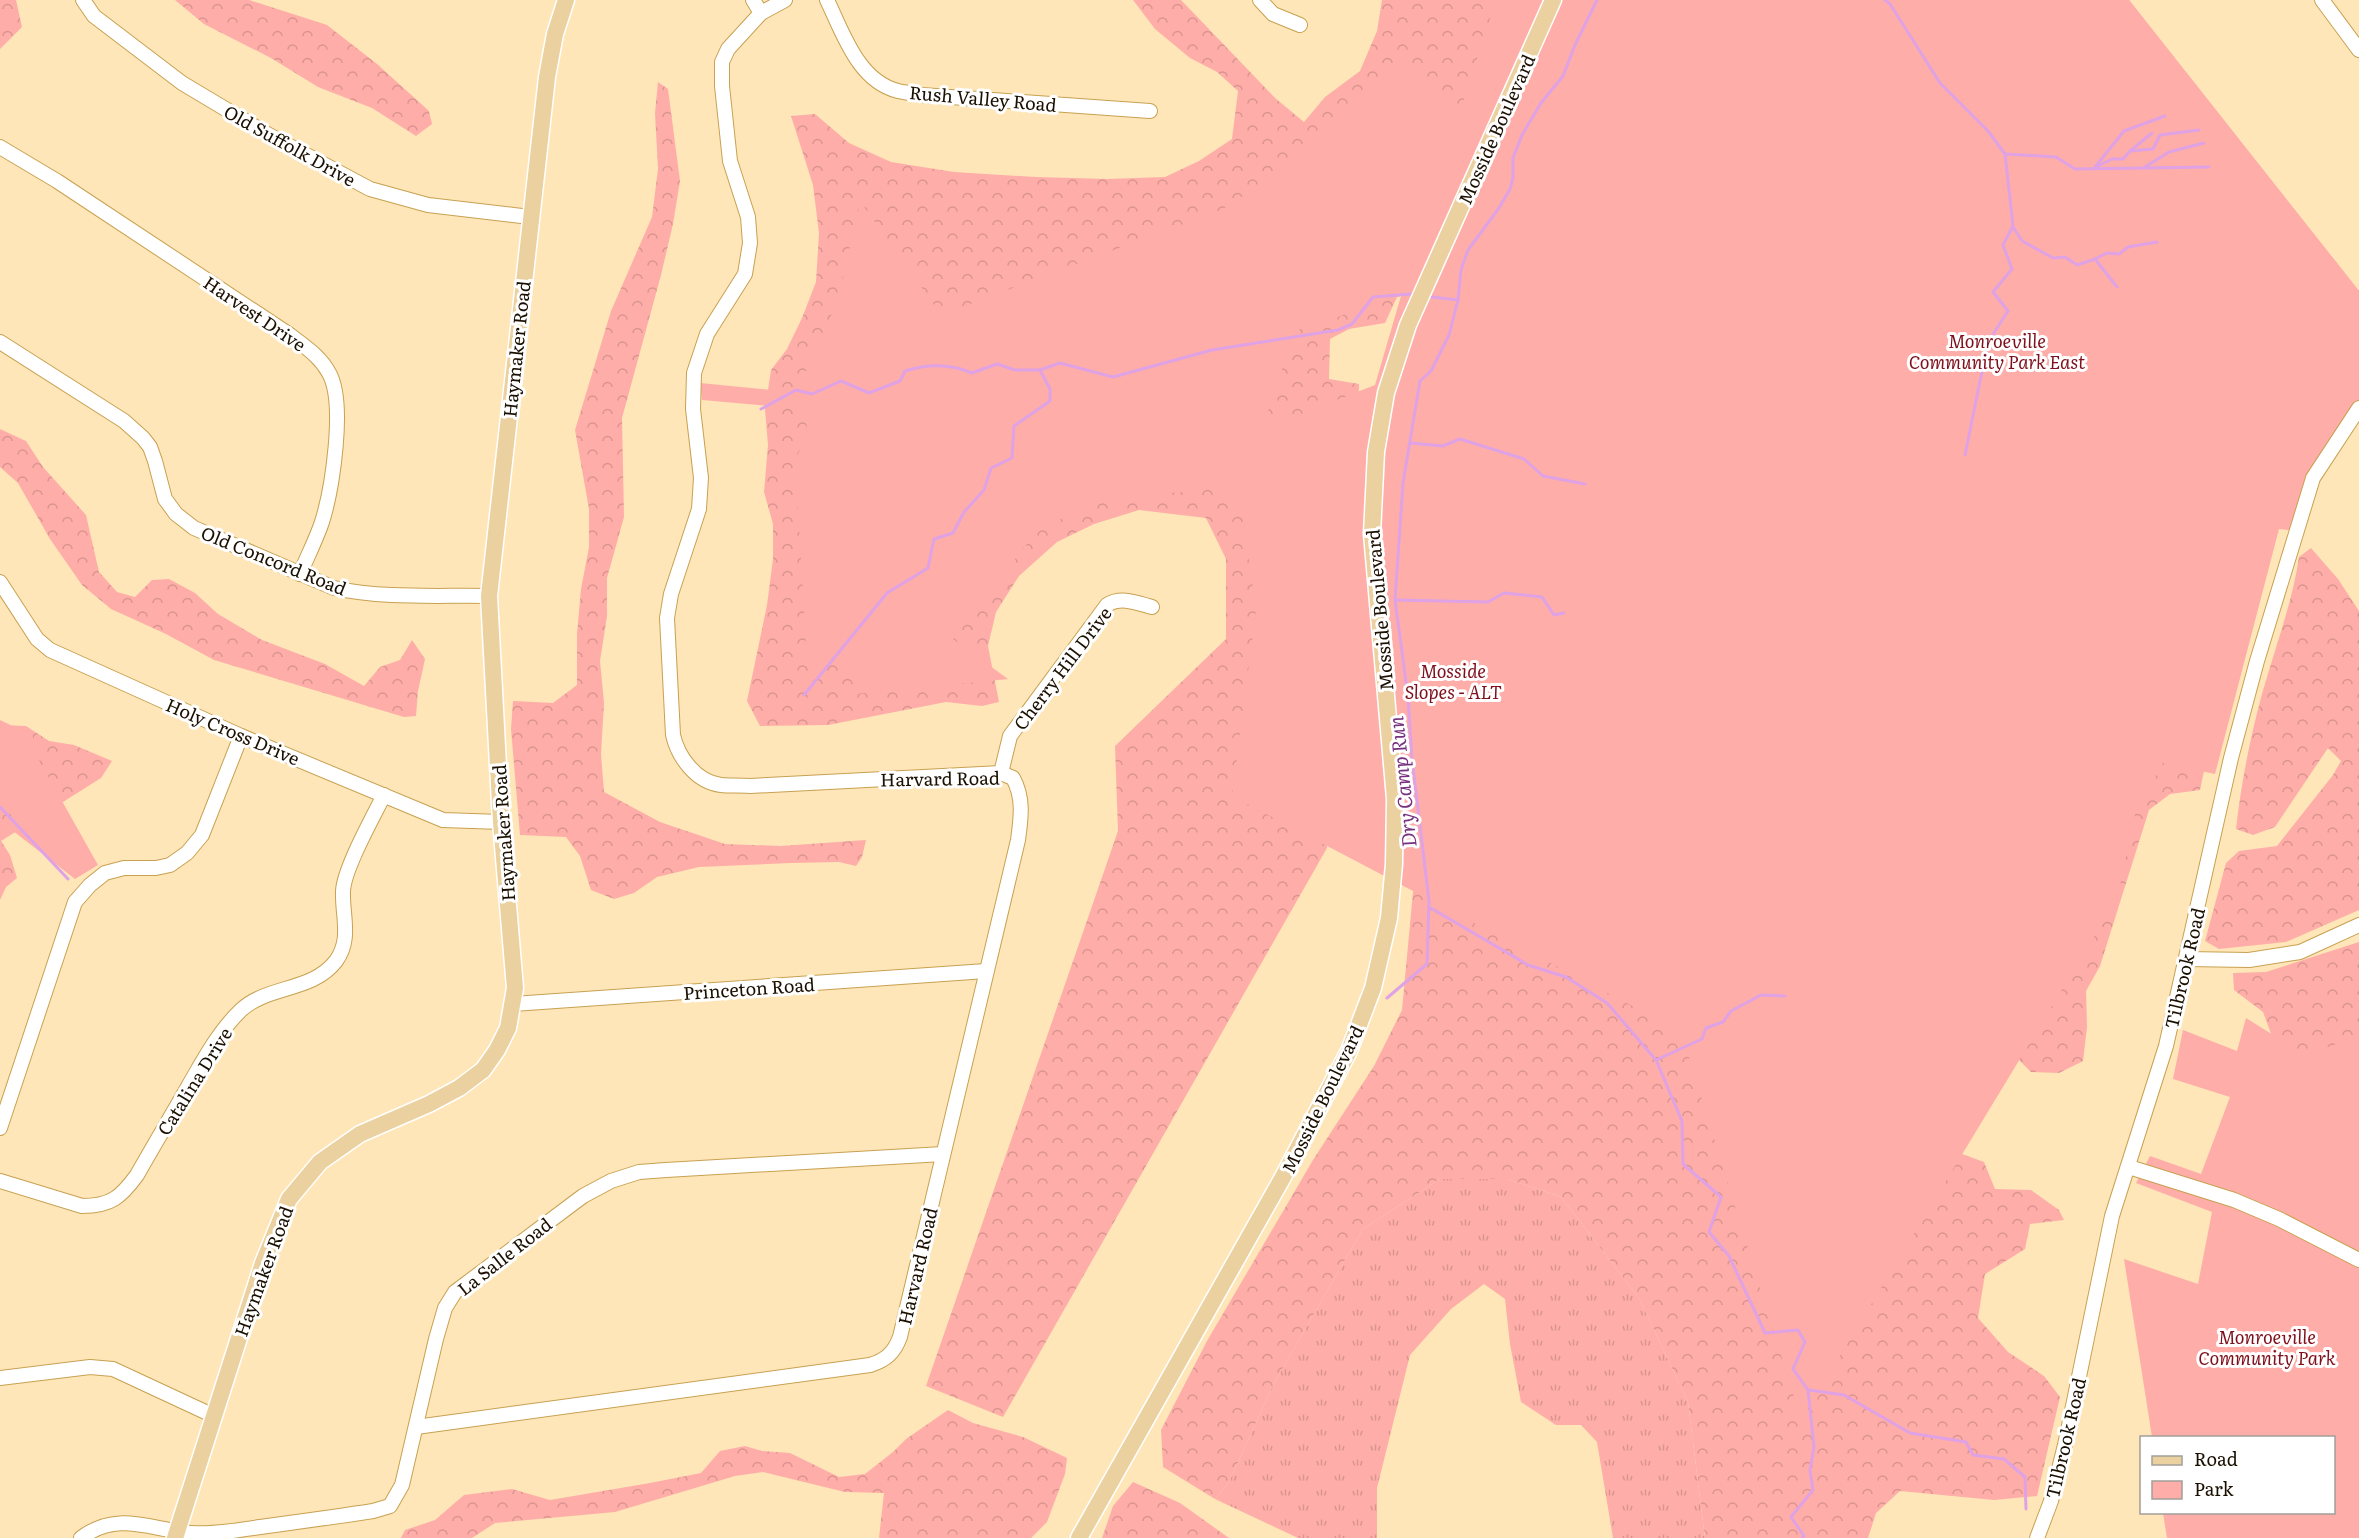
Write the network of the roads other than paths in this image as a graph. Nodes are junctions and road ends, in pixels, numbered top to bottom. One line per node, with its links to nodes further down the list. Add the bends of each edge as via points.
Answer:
1 (82, 0): 14 (street, Old Suffolk Drive, via 94,16 182,83 370,189 428,205)
2 (566, 0): 14 (main road, Haymaker Road, via 547,77)
3 (753, 0): 9 (street)
4 (785, 0): 9 (street, Harvard Road)
5 (827, 0): 12 (street, Rush Valley Road, via 856,59 874,78 897,91)
6 (1260, 0): 10 (street, via 1274,14)
7 (1553, 0): 39 (main road, Mosside Boulevard, via 1408,325 1386,393 1376,452 1372,534 1395,800 1394,864 1389,918 1373,988 1349,1052 1283,1177)
8 (2322, 0): 11 (street)
9 (761, 13): 22 (street, Harvard Road, via 728,49 722,62 730,161 748,217 750,243 744,274 707,334 694,373 693,409 701,478 699,509 667,618 676,747 694,772 719,785)
10 (1300, 26)
11 (2359, 50)
12 (1150, 111)
13 (0, 147): 17 (street, Harvest Drive, via 320,358 331,375 338,406 334,456 321,525)
14 (530, 217): 19 (main road, Haymaker Road)
15 (0, 342): 17 (street, Old Concord Road, via 124,421 143,438 150,447 165,499 194,528)
16 (2359, 408): 26 (street, Tilbrook Road, via 2313,478 2230,759)
17 (300, 574): 19 (street, Old Concord Road, via 357,593)
18 (0, 582): 21 (street, Holy Cross Drive, via 37,639 50,650)
19 (489, 596): 24 (main road, Haymaker Road)
20 (1152, 607): 22 (street, Cherry Hill Drive, via 1113,601 1100,613 1010,736)
21 (241, 736): 23 (street, Holy Cross Drive); 29 (street, via 202,836 187,853 170,865 105,873 75,902)
22 (1001, 773): 27 (street, Harvard Road, via 1013,778 1022,808)
23 (384, 795): 24 (street, Holy Cross Drive, via 443,820); 32 (street, Catalina Drive, via 347,874 343,888 346,935 336,960 326,972 310,981 255,1000 240,1011 213,1044 123,1195 96,1206 82,1206)
24 (501, 822): 28 (main road, Haymaker Road, via 515,988)
25 (2359, 925): 26 (street, via 2300,952 2249,960)
26 (2186, 959): 31 (street, Tilbrook Road, via 2166,1046)
27 (986, 971): 28 (street, Princeton Road); 30 (street, Harvard Road)
28 (513, 1004): 35 (main road, Haymaker Road, via 508,1028 483,1070 429,1104 360,1134 320,1162 290,1200 263,1263)
29 (0, 1128)
30 (943, 1154): 36 (street, La Salle Road, via 639,1172 611,1181 583,1196 454,1292 445,1308); 36 (street, Harvard Road, via 900,1337 896,1348 880,1362)
31 (2129, 1167): 33 (street, via 2279,1218); 40 (street, Tilbrook Road, via 2112,1216 2065,1445)
32 (0, 1181)
33 (2359, 1260)
34 (0, 1378): 35 (street, via 90,1367 113,1369)
35 (214, 1416): 37 (main road, Haymaker Road)
36 (416, 1428): 37 (street, La Salle Road, via 402,1485 390,1506 242,1529)
37 (175, 1535): 38 (street, via 141,1523 116,1522 95,1528)
38 (81, 1538)
39 (1079, 1538)
40 (2037, 1538)

